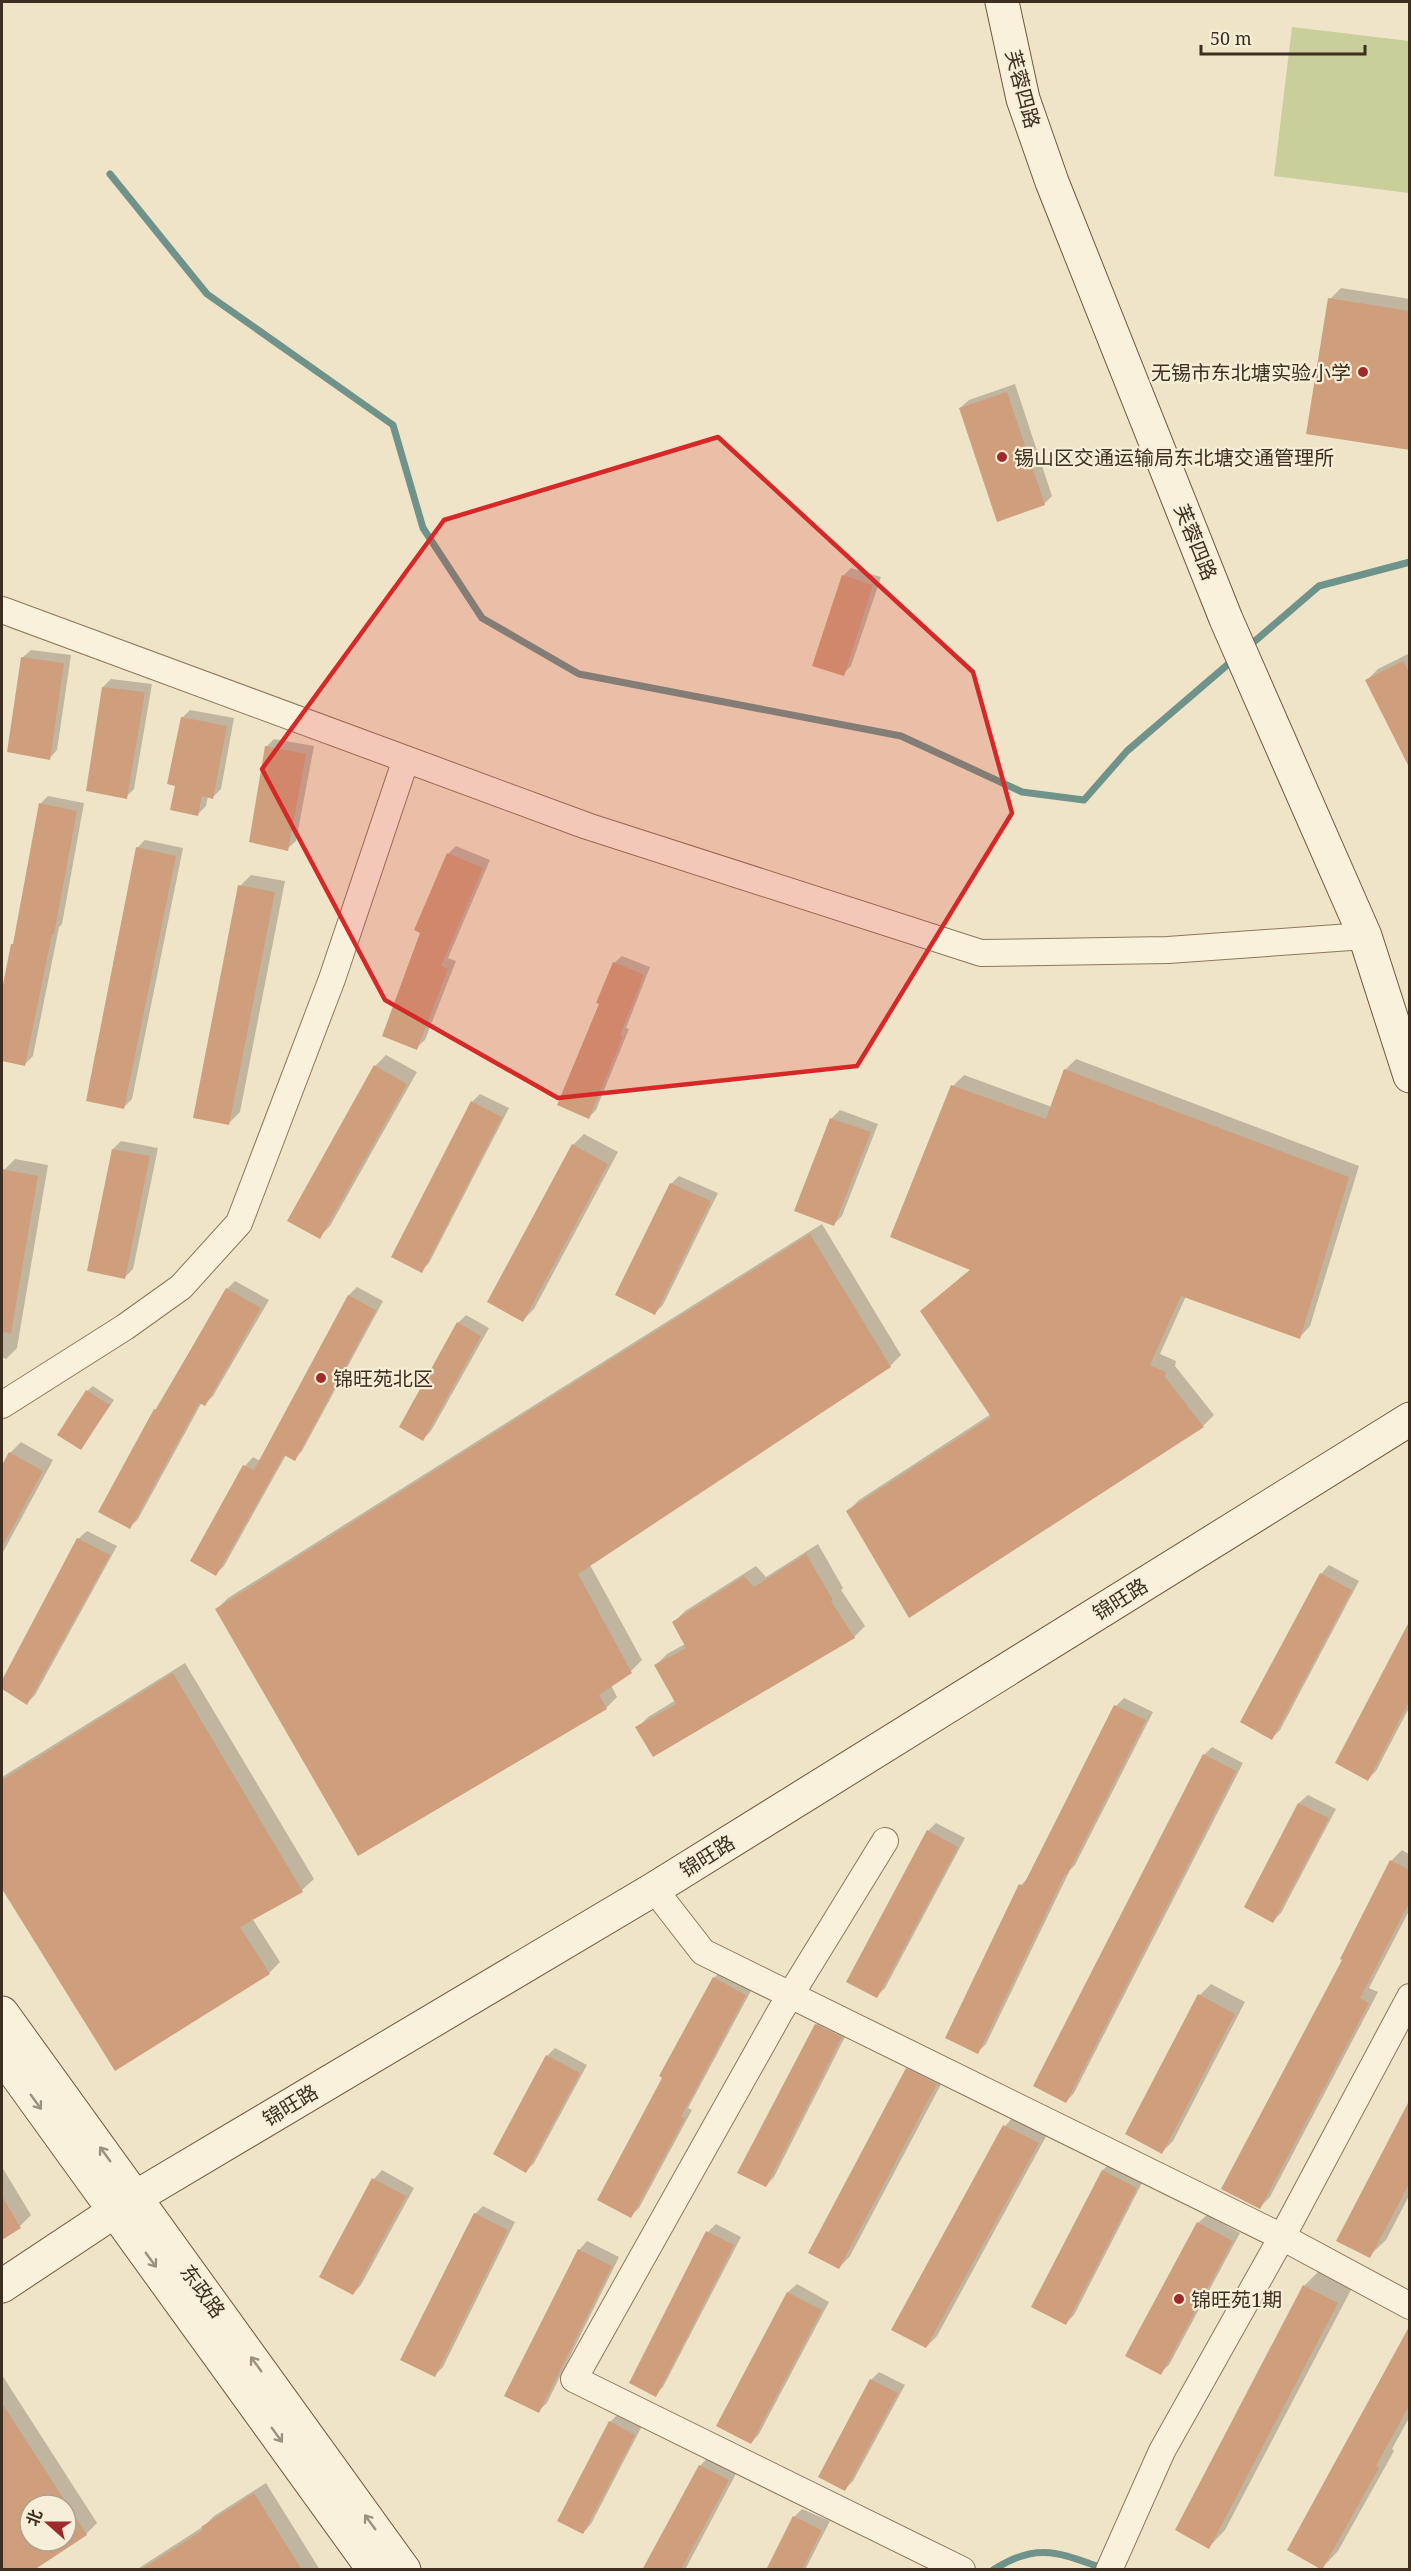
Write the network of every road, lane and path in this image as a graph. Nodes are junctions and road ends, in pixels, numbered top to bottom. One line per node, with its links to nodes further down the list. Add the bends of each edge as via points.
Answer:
1 (1002, 2): 4 (street, 芙蓉四路, via 1023,99 1052,182 1226,619)
2 (2, 610): 3 (street)
3 (406, 759): 4 (street, via 587,826 981,953 1168,950); 6 (street, via 332,979 238,1223 182,1287)
4 (1365, 936): 5 (street, 芙蓉四路)
5 (1410, 1076)
6 (2, 1405)
7 (1410, 1419): 9 (street, 锦旺路)
8 (885, 1841): 10 (street)
9 (654, 1889): 10 (street, via 703,1952); 14 (street, 锦旺路)
10 (791, 1995): 15 (street); 19 (street, via 574,2379)
11 (1410, 1996): 15 (street)
12 (2, 2013): 14 (street, 东政路, one-way to 12)
13 (2, 2055): 14 (street, 东政路, one-way to 14)
14 (126, 2204): 16 (street, 锦旺路); 20 (street, 东政路, one-way to 20); 21 (street, 东政路, one-way to 14)
15 (1282, 2237): 17 (street); 18 (street, via 1162,2451)
16 (2, 2286)
17 (1410, 2306)
18 (1114, 2560)
19 (959, 2568)
20 (374, 2570)
21 (404, 2570)

